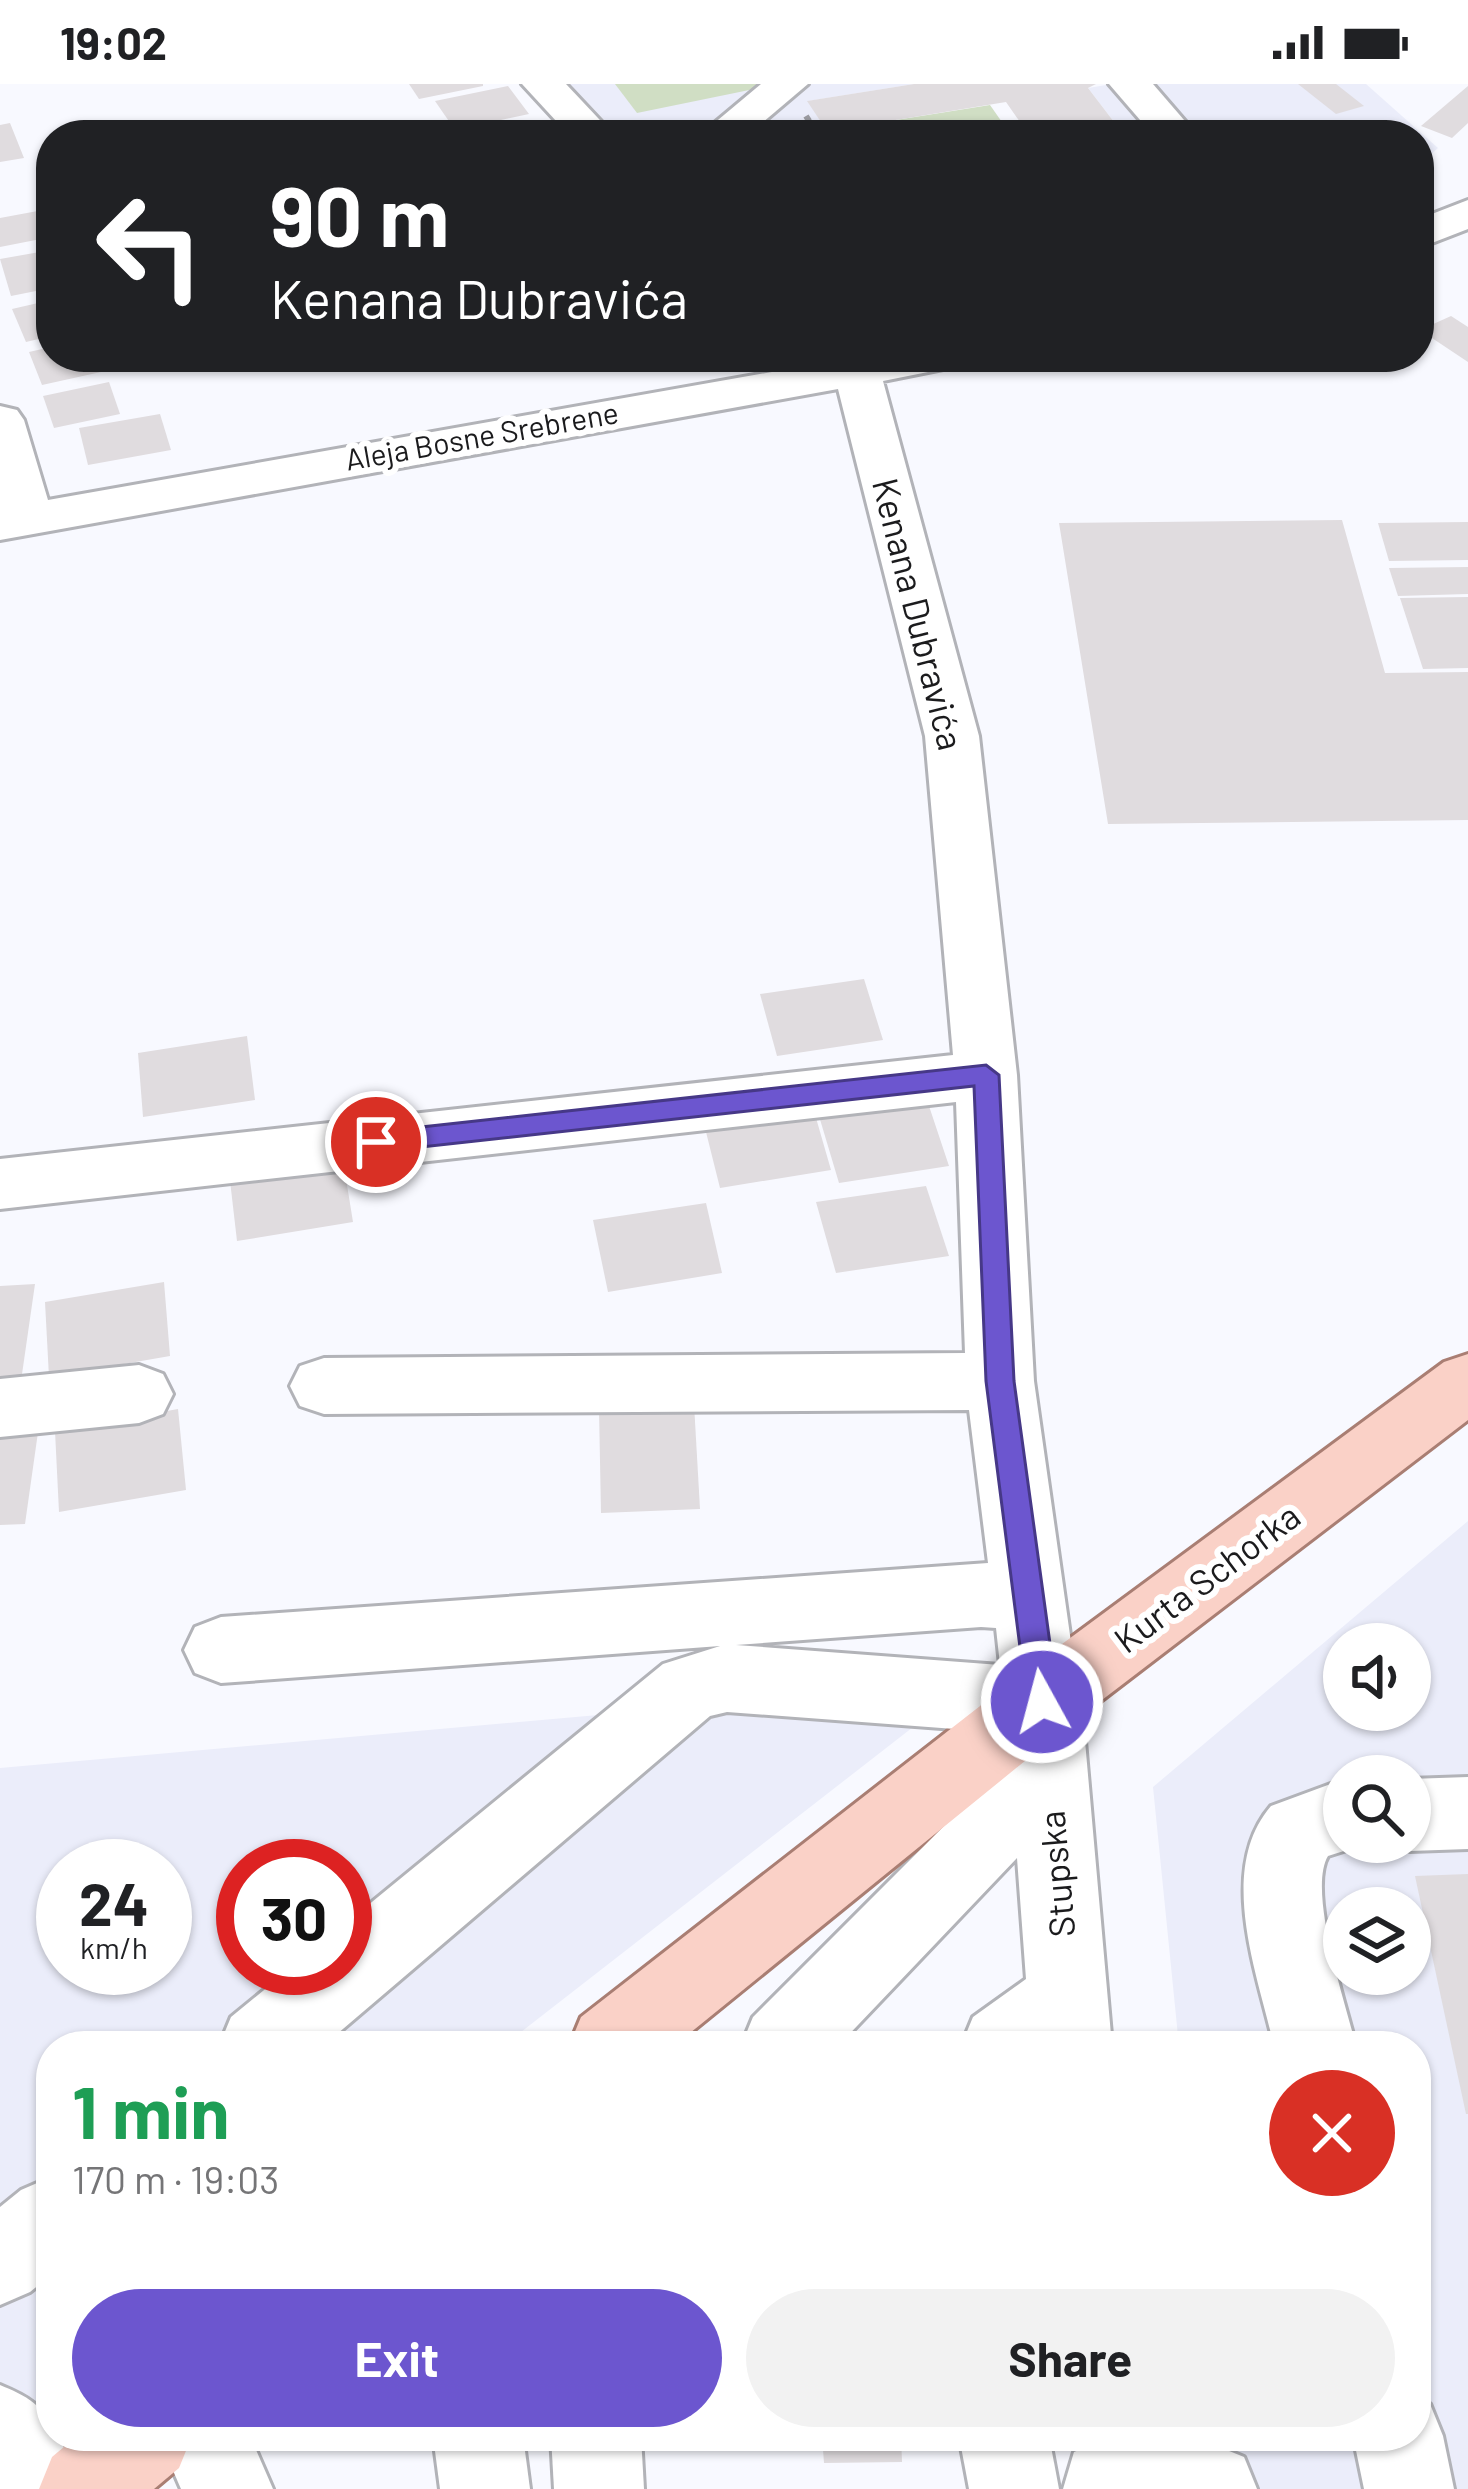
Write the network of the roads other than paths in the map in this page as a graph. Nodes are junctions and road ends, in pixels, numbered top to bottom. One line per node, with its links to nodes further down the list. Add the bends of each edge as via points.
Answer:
1 (543, 84): 4 (street)
2 (787, 84): 5 (street)
3 (1130, 84): 6 (street)
4 (578, 120)
5 (741, 120)
6 (1162, 120)
7 (1468, 213): 8 (street)
8 (1434, 228)
9 (767, 372): 12 (street, Aleja Bosne Srebrene)
10 (857, 372): 13 (street, Kenana Dubravića, via 952,736)
11 (0, 420): 12 (street, Aleja Bosne Srebrene)
12 (14, 522)
13 (986, 1075): 14 (street); 15 (street, Kenana Dubravića)
14 (0, 1184)
15 (1000, 1381): 17 (street); 20 (street, Kenana Dubravića)
16 (1468, 1382): 22 (main road, Kurta Schorka)
17 (324, 1386)
18 (139, 1394): 19 (street)
19 (0, 1408)
20 (1030, 1597): 21 (street); 22 (street, Kenana Dubravića)
21 (221, 1650)
22 (1046, 1737): 26 (street, Stupska); 27 (street, via 727,1678 706,1681); 28 (main road, Kurta Schorka); 29 (street)
23 (1468, 1813): 24 (street)
24 (1431, 1814)
25 (1323, 1822): 30 (street, via 1306,1826 1288,1845 1284,1916)
26 (1069, 2022)
27 (278, 2031)
28 (631, 2031)
29 (795, 2031)
30 (1312, 2031)
31 (36, 2232): 32 (street)
32 (0, 2262)
33 (0, 2430): 41 (street)
34 (129, 2451): 42 (main road)
35 (210, 2451): 43 (street)
36 (480, 2451): 44 (street)
37 (597, 2451): 45 (street)
38 (1007, 2451): 46 (street)
39 (1401, 2451): 48 (street)
40 (1105, 2470): 47 (street)
41 (41, 2489)
42 (84, 2489)
43 (228, 2489)
44 (485, 2489)
45 (598, 2489)
46 (1014, 2489)
47 (1212, 2489)
48 (1409, 2489)

